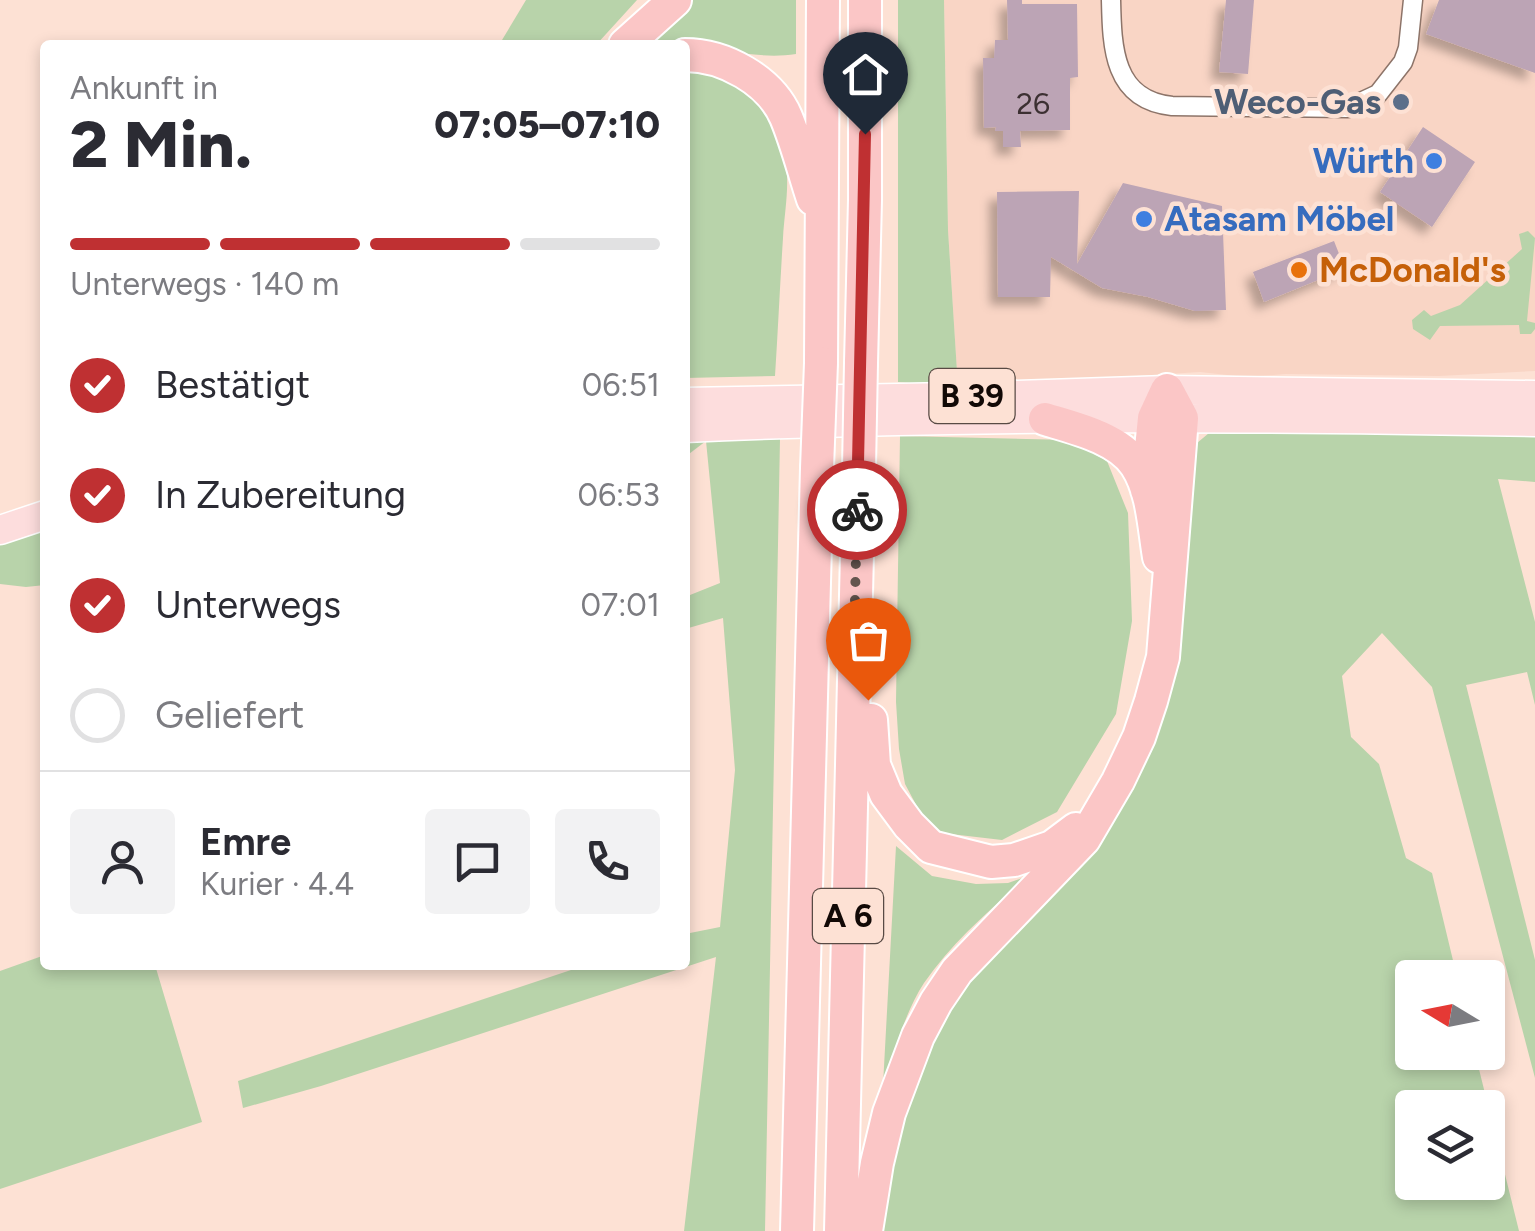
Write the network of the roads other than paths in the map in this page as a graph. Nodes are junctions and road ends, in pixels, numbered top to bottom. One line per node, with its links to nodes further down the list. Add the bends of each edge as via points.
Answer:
1 (675, 0): 6 (highway)
2 (823, 0): 8 (highway, A 6)
3 (865, 0): 19 (highway, A 6, bridge)
4 (1111, 0): 5 (street, via 1119,68 1128,86 1154,102 1348,108 1378,94 1403,62)
5 (1413, 0)
6 (631, 40)
7 (690, 56): 8 (highway, via 744,71 769,94 784,114)
8 (821, 221): 22 (highway, A 6, bridge)
9 (1535, 396): 11 (main road, B 39)
10 (690, 402): 11 (main road, B 39, via 952,397)
11 (1168, 408): 12 (main road, B 39); 13 (main road, B 39); 15 (highway); 20 (highway)
12 (1045, 419): 14 (main road, B 39); 15 (highway, via 1094,434 1121,451 1136,464)
13 (1535, 422)
14 (690, 428)
15 (1147, 490): 20 (highway)
16 (40, 517): 18 (main road)
17 (40, 525): 18 (main road)
18 (0, 531)
19 (855, 600): 21 (highway, via 874,765 886,794 932,847 990,862 1014,860 1052,847); 23 (highway, A 6)
20 (1168, 606): 21 (highway, via 1152,701)
21 (1099, 812): 24 (highway, via 1084,839 957,971 936,1002 890,1113)
22 (797, 1231)
23 (841, 1231)
24 (866, 1231)

